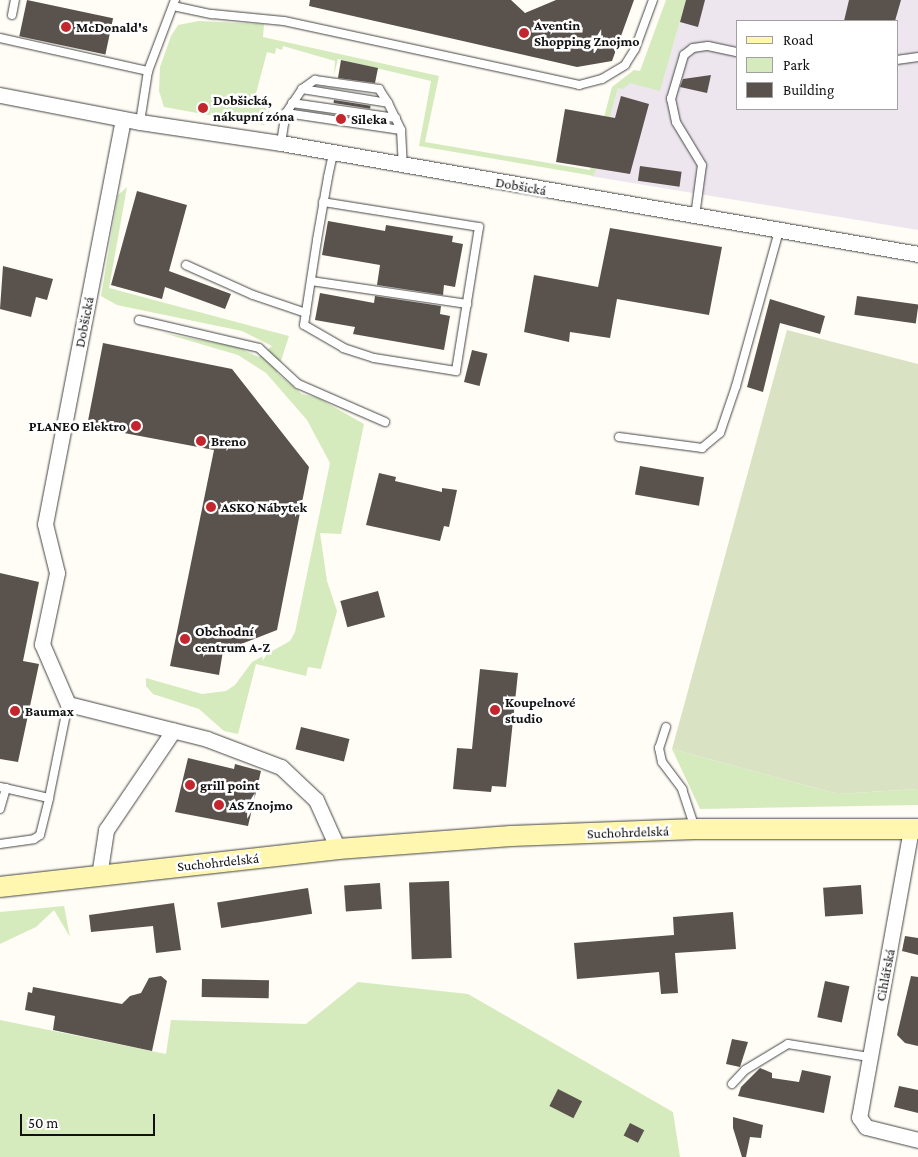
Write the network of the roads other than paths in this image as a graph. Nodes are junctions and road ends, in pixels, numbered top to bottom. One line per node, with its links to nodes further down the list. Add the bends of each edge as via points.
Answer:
1 (15, 0): 4 (lane)
2 (653, 0): 3 (lane, via 631,58 602,79 579,85 284,21 212,14)
3 (174, 3): 9 (lane)
4 (12, 15)
5 (0, 38): 9 (lane)
6 (736, 52): 23 (lane, via 708,46 693,48 684,55 671,99 676,122 702,164)
7 (918, 56): 8 (lane)
8 (898, 60)
9 (148, 71): 17 (lane)
10 (302, 89): 12 (lane); 13 (lane); 13 (lane, via 315,80 378,89)
11 (1, 95): 16 (street, Dobšická)
12 (292, 103): 14 (lane); 15 (lane)
13 (388, 103): 15 (lane)
14 (286, 113): 18 (lane); 19 (lane)
15 (396, 118): 18 (lane)
16 (123, 119): 17 (street, Dobšická); 33 (street, Dobšická, via 45,524 56,573 42,644)
17 (140, 122): 19 (street, Dobšická)
18 (401, 130): 21 (lane)
19 (281, 143): 20 (street, Dobšická)
20 (333, 152): 21 (street, Dobšická); 22 (lane)
21 (403, 165): 23 (street, Dobšická)
22 (324, 202): 27 (lane); 28 (lane, via 479,228)
23 (695, 217): 24 (street, Dobšická)
24 (779, 231): 25 (street, Dobšická); 32 (lane, via 720,433 702,448)
25 (918, 254)
26 (186, 265): 29 (lane, via 253,295)
27 (310, 281): 28 (lane); 29 (lane)
28 (467, 304): 29 (lane, via 456,372 374,358 344,348 304,325)
29 (306, 313)
30 (139, 320): 31 (lane, via 259,348 298,384)
31 (385, 422)
32 (619, 437)
33 (68, 704): 35 (street); 37 (lane)
34 (666, 727): 40 (lane, via 659,748 662,762 682,789)
35 (174, 731): 42 (street, via 207,739 281,766 316,800); 43 (street, via 106,830)
36 (3, 788): 37 (lane); 38 (lane)
37 (50, 798): 41 (lane, via 40,835 34,839)
38 (0, 809)
39 (914, 829): 40 (main road, Suchohrdelská); 45 (street, Cihlářská)
40 (695, 830): 42 (main road, Suchohrdelská, via 511,836)
41 (0, 844)
42 (338, 849): 43 (main road, Suchohrdelská)
43 (99, 876): 44 (main road, Suchohrdelská)
44 (0, 887)
45 (869, 1057): 46 (lane, via 788,1044 745,1070); 47 (street, Cihlářská, via 860,1121 866,1127)
46 (732, 1084)
47 (918, 1140)

